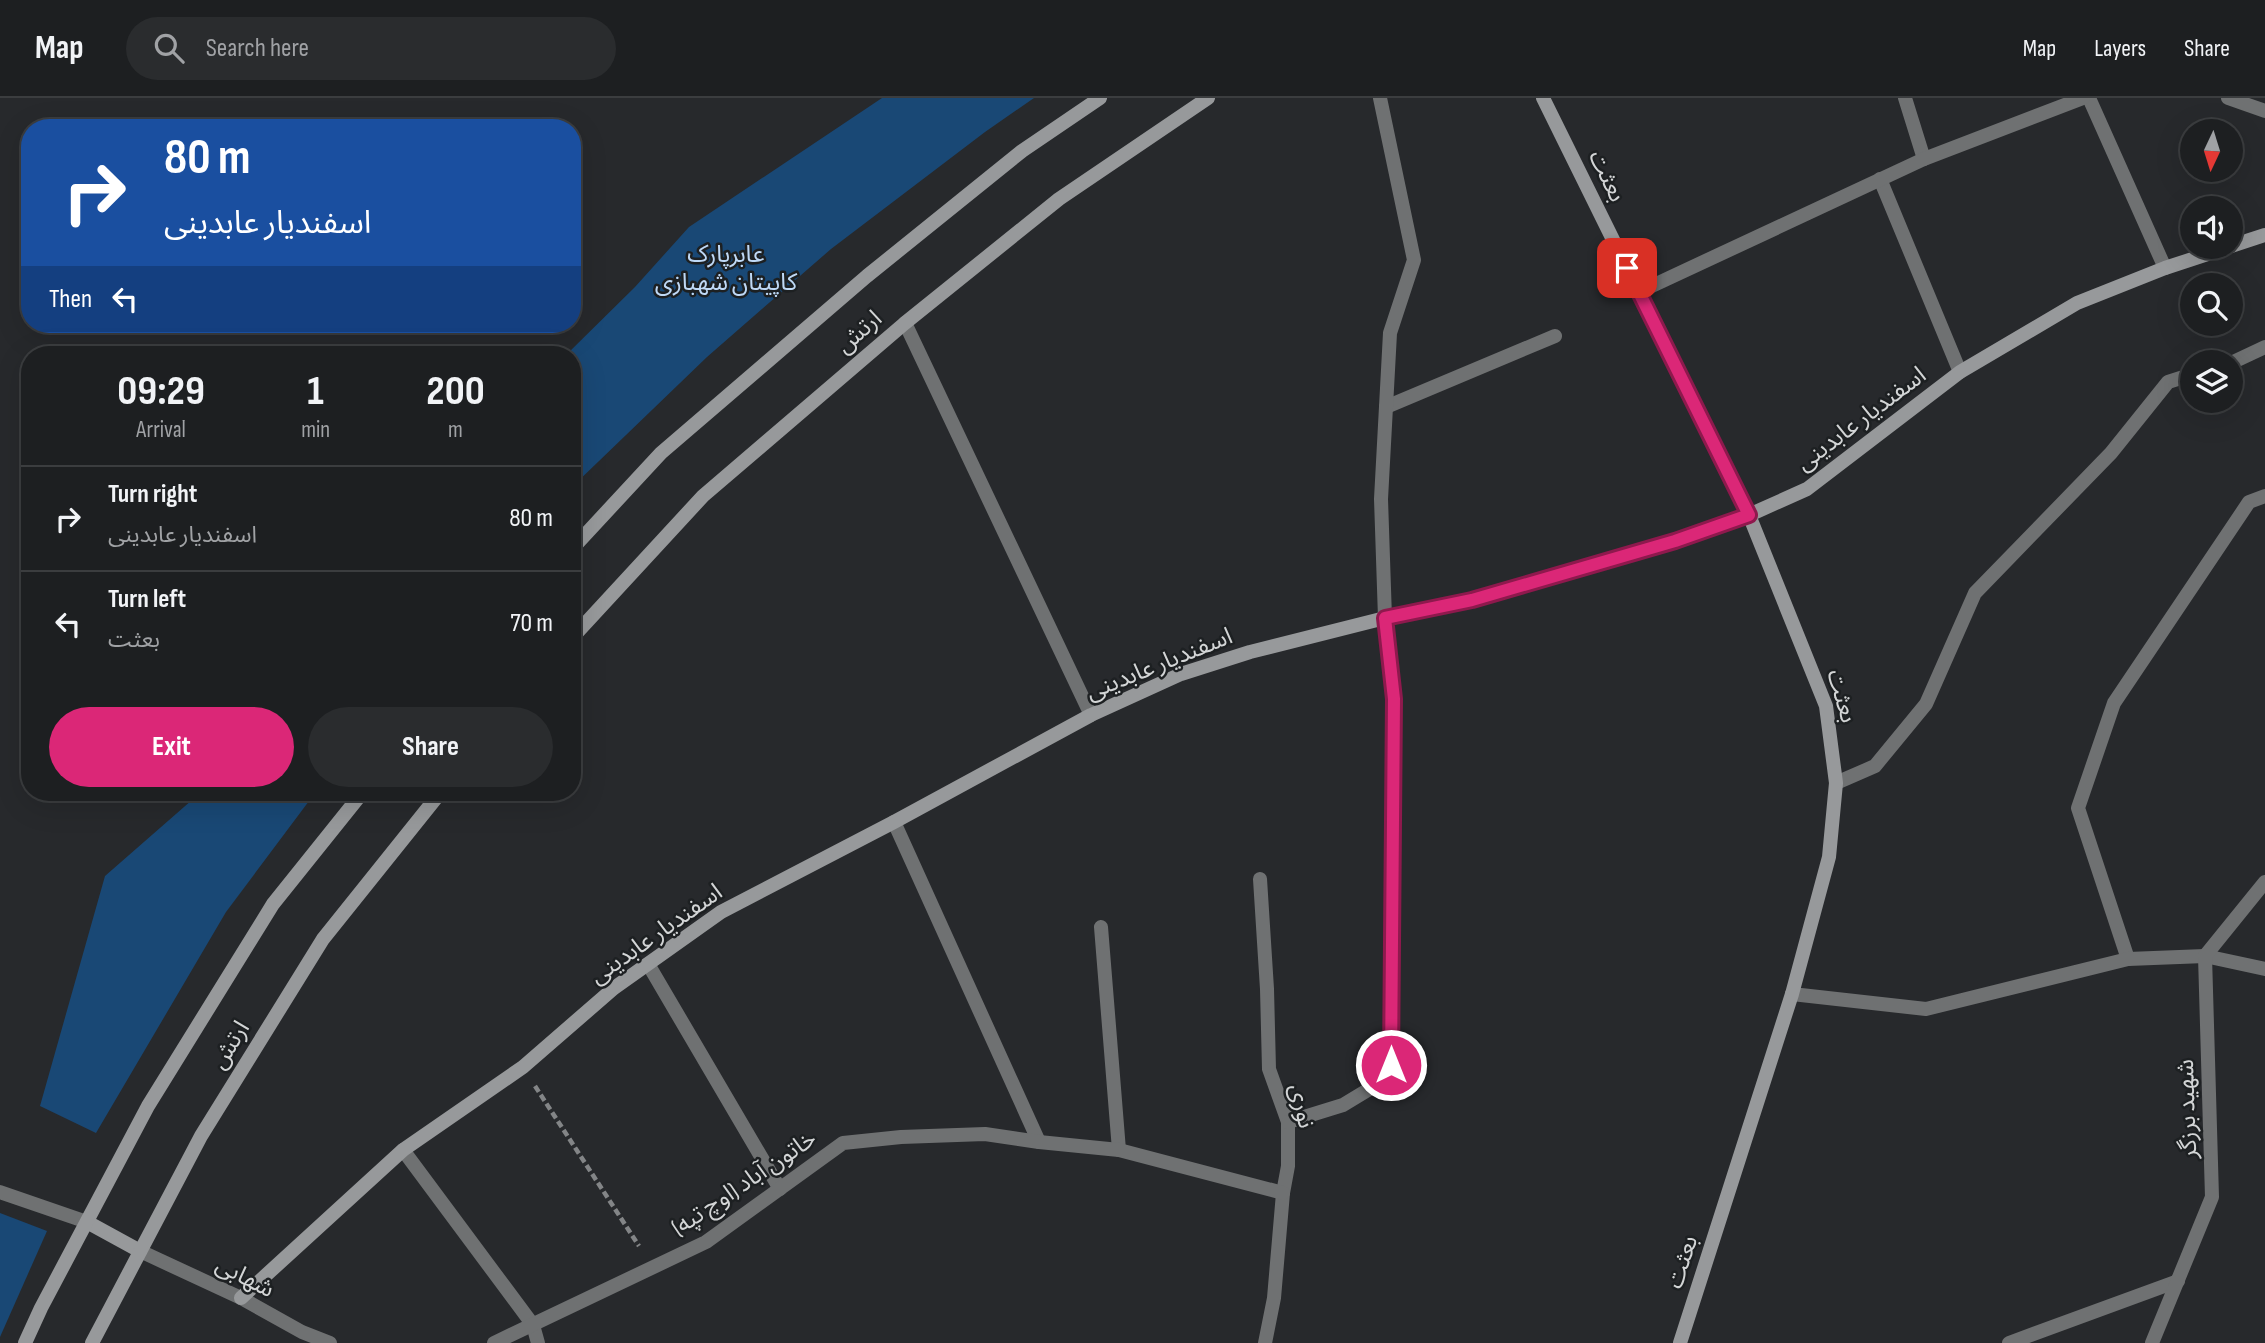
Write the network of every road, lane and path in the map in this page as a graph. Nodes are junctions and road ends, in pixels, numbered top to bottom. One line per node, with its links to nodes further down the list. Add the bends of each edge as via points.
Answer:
1 (1100, 98): 26 (street, ارتش, via 1022,151 866,276 661,453)
2 (1208, 98): 17 (street, ارتش, via 1059,199)
3 (1380, 98): 23 (street, via 1414,260 1390,333)
4 (1543, 98): 16 (street, بعثت)
5 (1905, 98): 10 (street)
6 (2083, 98): 10 (street)
7 (2089, 98): 15 (street)
8 (2228, 98): 9 (street)
9 (2265, 111)
10 (1924, 159): 11 (street)
11 (1880, 179): 16 (street); 21 (street)
12 (2265, 235): 13 (street, اسفندیار عابدینی)
13 (2243, 242)
14 (2192, 259): 15 (street, اسفندیار عابدینی)
15 (2165, 268): 21 (street, اسفندیار عابدینی, via 2077,303)
16 (1639, 292): 25 (street, بعثت)
17 (905, 323): 28 (street, ارتش, via 703,496); 29 (street)
18 (1555, 336): 23 (street)
19 (2265, 347): 20 (street)
20 (2243, 357)
21 (1960, 372): 25 (street, اسفندیار عابدینی, via 1807,489)
22 (2180, 378): 30 (street, via 2168,382 2111,453 1975,593 1926,704 1875,766)
23 (1386, 407): 27 (street, via 1381,499)
24 (2265, 496): 38 (street, via 2249,502 2114,703 2078,808)
25 (1749, 515): 27 (street, اسفندیار عابدینی, via 1472,600); 30 (street, بعثت, via 1826,706)
26 (581, 539)
27 (1385, 618): 29 (street, اسفندیار عابدینی, via 1192,671); 43 (street, via 1394,699 1391,1065 1376,1085 1343,1105)
28 (581, 628)
29 (1091, 715): 33 (street, اسفندیار عابدینی)
30 (1836, 783): 41 (street, بعثت, via 1829,857)
31 (356, 801): 50 (street, ارتش, via 273,904 148,1106)
32 (434, 801): 51 (street, ارتش, via 323,939 201,1136)
33 (894, 822): 39 (street, اسفندیار عابدینی, via 722,912); 44 (street)
34 (1260, 879): 43 (street, نوری, via 1269,1069)
35 (2265, 882): 37 (street)
36 (1101, 927): 46 (street)
37 (2205, 956): 38 (street); 40 (street); 53 (street, شهید برزگر, via 2212,1197)
38 (2129, 959): 41 (street, via 1926,1009)
39 (648, 964): 42 (street, اسفندیار عابدینی); 47 (street)
40 (2265, 969)
41 (1792, 994): 62 (street, بعثت)
42 (523, 1068): 45 (street, اسفندیار عابدینی); 52 (path)
43 (1288, 1122): 49 (street, نوری)
44 (1039, 1142): 46 (street, خاتون آباد (اوچ تپه)); 47 (street, خاتون آباد (اوچ تپه), via 985,1134 843,1143)
45 (403, 1150): 54 (street, اسفندیار عابدینی); 55 (street)
46 (1119, 1150): 49 (street, خاتون آباد (اوچ تپه))
47 (780, 1189): 52 (street, خاتون آباد (اوچ تپه), via 706,1242)
48 (0, 1192): 50 (street)
49 (1283, 1193): 61 (street, نوری, via 1274,1298)
50 (87, 1222): 51 (street); 56 (street, ارتش)
51 (140, 1251): 54 (street, شهابی); 57 (street, ارتش)
52 (652, 1267): 55 (street, خاتون آباد (اوچ تپه))
53 (2178, 1281): 63 (street); 64 (street, شهید برزگر)
54 (241, 1298): 58 (street, شهابی)
55 (533, 1325): 59 (street, خاتون آباد (اوچ تپه)); 60 (street)
56 (24, 1343)
57 (92, 1343)
58 (330, 1343)
59 (494, 1343)
60 (538, 1343)
61 (1265, 1343)
62 (1680, 1343)
63 (2009, 1343)
64 (2152, 1343)

